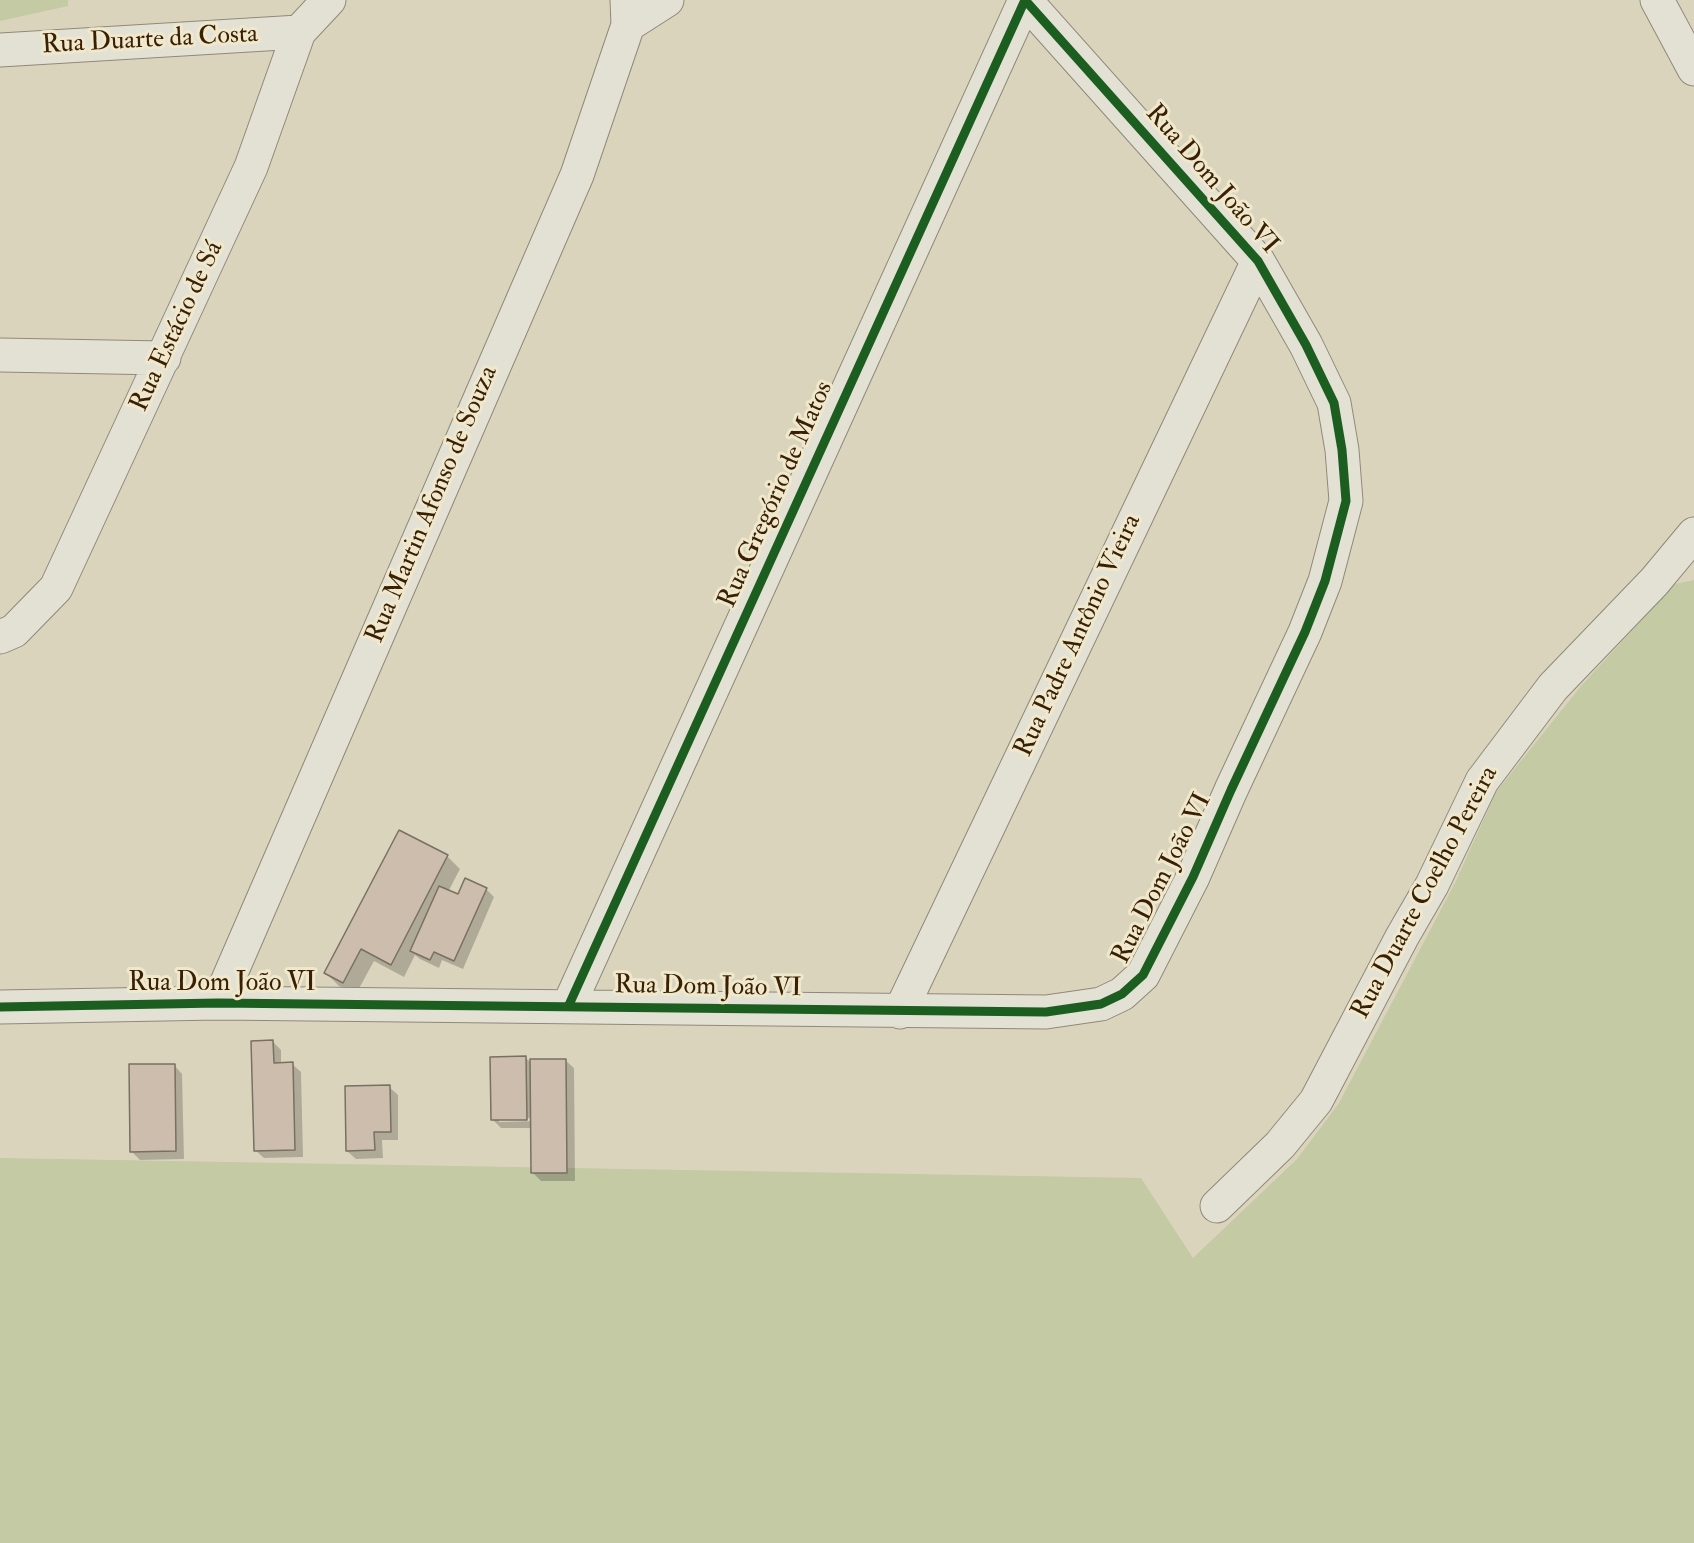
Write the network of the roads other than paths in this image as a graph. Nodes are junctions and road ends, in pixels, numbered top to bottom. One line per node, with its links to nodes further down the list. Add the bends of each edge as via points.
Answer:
1 (329, 0): 6 (street, Rua Estácio de Sá)
2 (667, 0): 5 (street)
3 (1025, 0): 9 (street, Rua Dom João VI); 16 (street, Rua Gregório de Matos)
4 (1657, 0): 8 (street)
5 (627, 13): 14 (street, Rua Martin Afonso de Souza, via 577,175)
6 (299, 32): 7 (street, Rua Duarte da Costa); 11 (street, Rua Estácio de Sá, via 251,167)
7 (0, 50)
8 (1694, 69)
9 (1258, 261): 17 (street, Rua Padre Antônio Vieira); 17 (street, Rua Dom João VI, via 1334,403 1346,501 1325,581 1305,632 1193,877 1143,975 1122,994 1101,1004 1046,1012)
10 (0, 355): 11 (street)
11 (164, 358): 13 (street, Rua Estácio de Sá, via 56,588 14,631)
12 (1694, 534): 18 (street, Rua Duarte Coelho Pereira, via 1654,582 1553,687 1482,781 1432,885 1316,1101 1280,1146)
13 (0, 637)
14 (218, 1003): 15 (street, Rua Dom João VI); 16 (street, Rua Dom João VI)
15 (0, 1007)
16 (568, 1007): 17 (street, Rua Dom João VI)
17 (900, 1012)
18 (1217, 1206)

